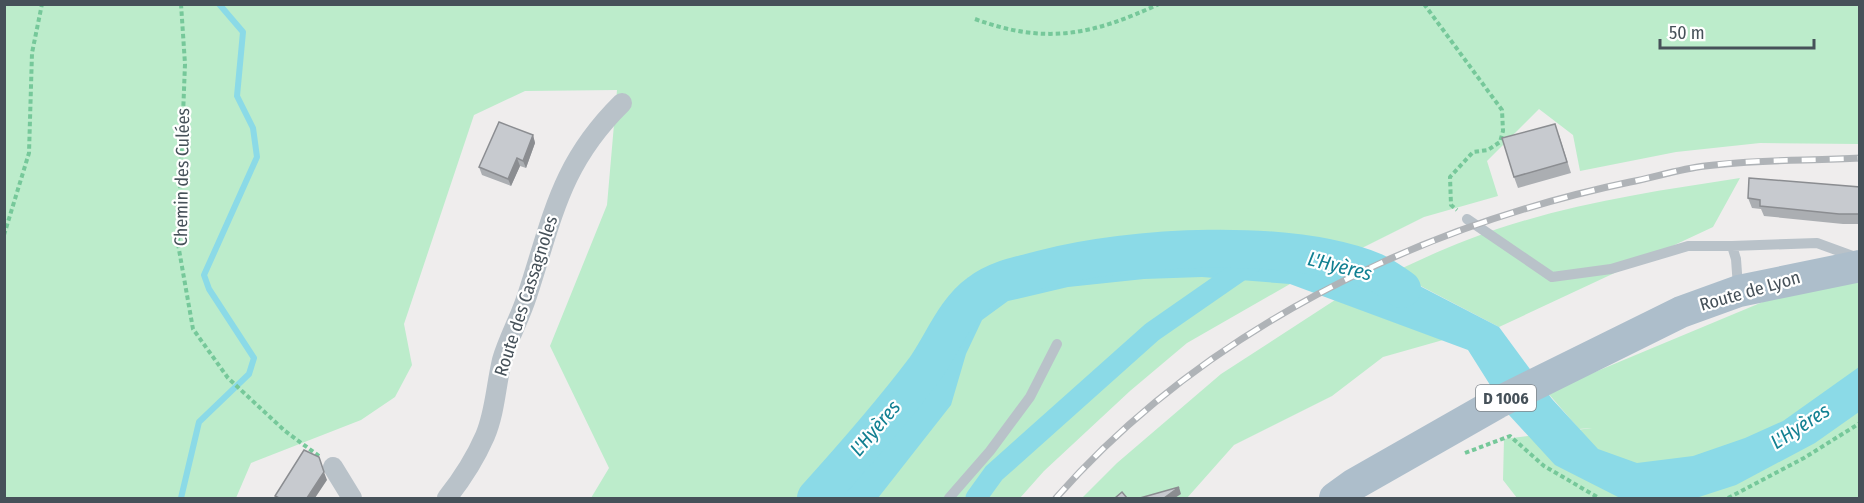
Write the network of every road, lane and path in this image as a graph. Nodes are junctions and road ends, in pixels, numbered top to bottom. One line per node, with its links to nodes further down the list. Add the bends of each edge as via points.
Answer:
1 (42, 4): 8 (path, via 32,53 29,153)
2 (181, 4): 16 (path, Chemin des Culées, via 185,64 178,244 194,329 240,390 285,431)
3 (1159, 4): 5 (path, via 1090,32 1008,31)
4 (1425, 4): 7 (path, via 1502,110 1500,142 1488,150 1473,152 1450,177 1451,205)
5 (975, 19)
6 (622, 103): 18 (street, Route des Cassagnoles, via 574,162 559,192 520,317 503,358 486,435)
7 (1467, 219): 9 (lane, via 1552,277 1611,269 1688,246)
8 (4, 235)
9 (1732, 246): 10 (lane, via 1817,243); 12 (lane)
10 (1860, 259)
11 (1860, 266): 12 (main road, Route de Lyon / D 1006)
12 (1739, 291): 20 (main road, Route de Lyon / D 1006, via 1644,328 1497,403)
13 (1057, 344): 19 (lane, via 1030,397)
14 (1860, 423): 22 (path)
15 (1462, 454): 21 (path, via 1510,436 1544,466)
16 (333, 466): 17 (street)
17 (352, 498)
18 (447, 498)
19 (949, 498)
20 (1335, 498)
21 (1599, 498)
22 (1728, 498)

